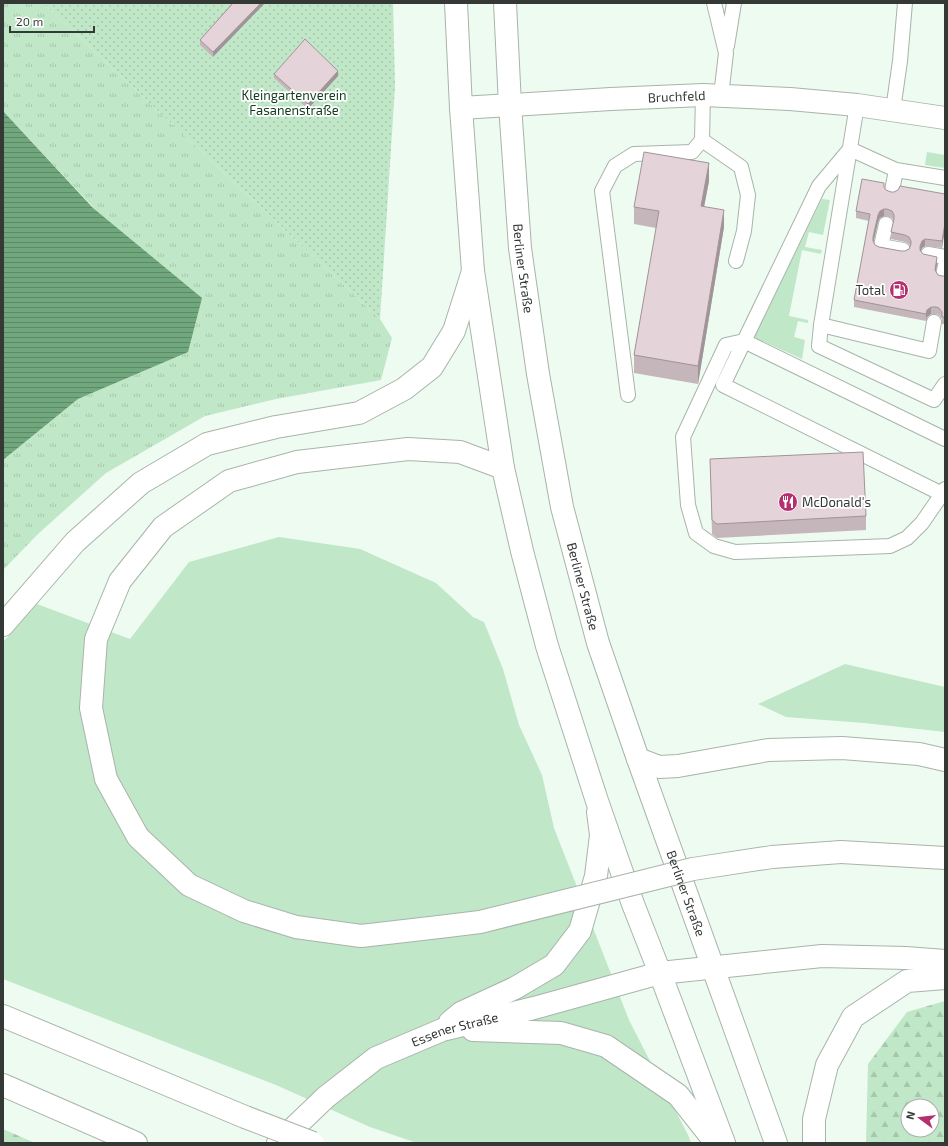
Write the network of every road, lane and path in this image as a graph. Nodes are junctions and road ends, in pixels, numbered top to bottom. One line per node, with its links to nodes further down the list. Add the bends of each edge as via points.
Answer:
1 (456, 3): 10 (main road)
2 (505, 3): 8 (main road, Berliner Straße)
3 (714, 3): 6 (lane)
4 (734, 3): 6 (lane)
5 (904, 3): 11 (lane, via 900,62)
6 (726, 53): 7 (lane)
7 (712, 95): 8 (main road, Bruchfeld); 9 (main road, Bruchfeld); 13 (lane)
8 (510, 105): 10 (main road, Bruchfeld); 34 (main road, Berliner Straße, via 520,248 538,374 562,507 598,643)
9 (857, 105): 11 (main road, Bruchfeld); 14 (lane)
10 (461, 108): 23 (main road)
11 (893, 110): 12 (main road, Bruchfeld)
12 (945, 118)
13 (702, 140): 22 (lane, via 741,167 748,195 744,231); 28 (lane, via 692,152 634,154 615,166 602,191)
14 (850, 149): 15 (lane); 25 (lane); 26 (lane, via 819,186)
15 (896, 170): 16 (lane); 17 (lane)
16 (945, 178)
17 (892, 191)
18 (886, 224): 19 (lane, via 881,246)
19 (903, 250)
20 (928, 254): 21 (lane)
21 (945, 257)
22 (736, 261)
23 (473, 271): 31 (main road); 33 (main road, via 454,331 432,366 404,389 359,412 276,427 207,444 141,483 74,542)
24 (934, 322): 25 (lane, via 929,351)
25 (820, 325): 29 (lane, via 819,346)
26 (744, 341): 30 (lane); 32 (lane, via 722,385); 32 (lane, via 726,344 683,437 688,504 696,533 714,546 735,552 890,546 908,538 922,523)
27 (945, 384): 29 (lane)
28 (628, 395)
29 (939, 402)
30 (945, 439)
31 (503, 468): 36 (main road, via 547,646); 37 (main road, bridge, via 460,452 408,449 297,462 229,481 163,527 120,581 96,639 91,708 106,779 138,837 189,885 244,911 296,927 361,936 480,922 693,869 772,857 841,852)
32 (943, 491)
33 (3, 624)
34 (638, 759): 35 (main road, via 659,767 678,766 768,750 842,748 919,754); 39 (main road, Berliner Straße)
35 (945, 760)
36 (597, 801): 40 (main road); 43 (main road, via 601,835 596,876 580,931 554,965 515,988 461,1013)
37 (945, 858)
38 (945, 961): 39 (main road, Essener Straße, via 822,956)
39 (713, 968): 40 (main road, Essener Straße); 50 (main road, Berliner Straße)
40 (660, 973): 43 (main road, Essener Straße); 49 (main road)
41 (945, 978): 51 (main road, via 907,981 853,1017 828,1064 814,1119)
42 (3, 1016): 47 (main road, bridge)
43 (442, 1030): 46 (main road, Essener Straße, via 376,1058 326,1097); 48 (main road, via 560,1033 606,1046 678,1095)
44 (3, 1085): 45 (main road)
45 (136, 1143)
46 (278, 1143)
47 (313, 1143)
48 (716, 1143)
49 (724, 1143)
50 (776, 1143)
51 (814, 1143)

